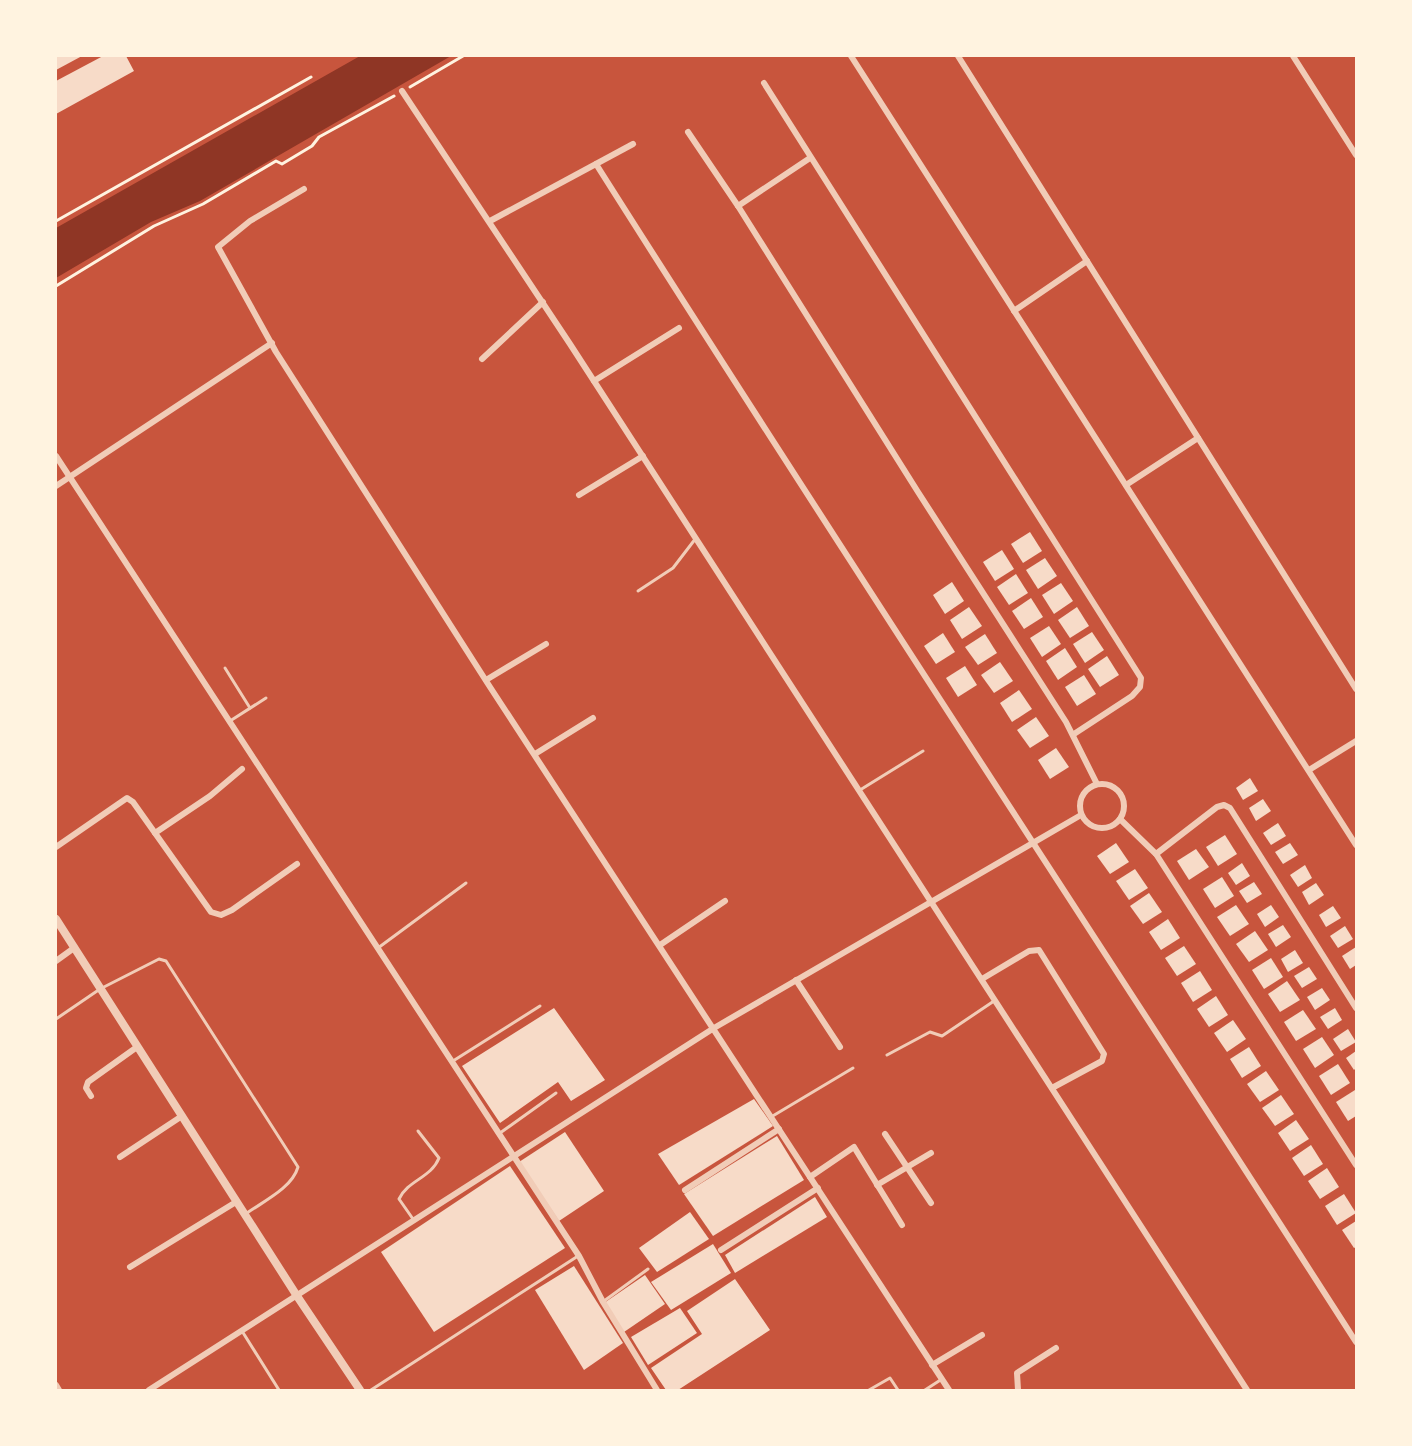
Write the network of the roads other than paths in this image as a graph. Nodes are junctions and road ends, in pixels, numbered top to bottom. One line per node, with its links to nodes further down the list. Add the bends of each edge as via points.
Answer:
1 (850, 56): 16 (street)
2 (958, 56): 14 (street)
3 (1293, 56): 8 (street)
4 (764, 83): 9 (street)
5 (402, 92): 13 (street)
6 (688, 132): 12 (street)
7 (633, 144): 10 (street)
8 (1356, 155)
9 (810, 158): 12 (street); 38 (street, via 1141,678 1140,687 1132,696)
10 (596, 164): 13 (street); 49 (street)
11 (304, 189): 18 (street, via 250,221 218,247)
12 (738, 206): 38 (street)
13 (490, 221): 15 (street)
14 (1087, 261): 16 (street); 21 (street)
15 (543, 302): 19 (street); 20 (street)
16 (1014, 311): 25 (street)
17 (679, 328): 20 (street)
18 (272, 342): 24 (street); 32 (street)
19 (482, 359)
20 (594, 381): 23 (street)
21 (1198, 438): 25 (street); 33 (street)
22 (56, 456): 24 (street)
23 (643, 456): 27 (street); 28 (street)
24 (68, 477): 26 (street); 37 (street)
25 (1126, 485): 43 (street)
26 (56, 486)
27 (579, 495)
28 (696, 538): 29 (lane, via 673,568); 45 (street)
29 (638, 591)
30 (546, 644): 32 (street)
31 (225, 668): 35 (lane)
32 (486, 680): 41 (street)
33 (1356, 689)
34 (266, 698): 35 (lane)
35 (250, 708): 37 (lane)
36 (593, 718): 41 (street)
37 (229, 722): 60 (street)
38 (1074, 734): 44 (street)
39 (1356, 741): 43 (street)
40 (923, 751): 45 (lane)
41 (536, 754): 58 (street)
42 (242, 769): 48 (street, via 210,796)
43 (1309, 770): 50 (street)
44 (1097, 784): 46 (street, via 1080,799); 47 (street, via 1114,788 1120,794 1124,803)
45 (860, 790): 56 (street)
46 (1081, 815): 47 (street, via 1099,828 1114,825); 49 (street)
47 (1120, 819): 52 (street)
48 (155, 832): 51 (street, via 127,798); 53 (street, via 211,912 221,915)
49 (1032, 843): 56 (street); 106 (street)
50 (1356, 845)
51 (56, 847)
52 (1156, 854): 67 (street, via 1217,807 1230,808); 87 (street)
53 (297, 864)
54 (466, 884): 60 (lane)
55 (725, 901): 58 (street)
56 (932, 901): 62 (street); 63 (street)
57 (56, 919): 59 (street)
58 (660, 945): 69 (street)
59 (74, 948): 61 (street); 64 (street)
60 (377, 949): 73 (street)
61 (56, 961)
62 (982, 979): 65 (street); 75 (street, via 1029,951 1040,950 1104,1054 1102,1060)
63 (796, 980): 69 (street); 71 (street)
64 (100, 989): 68 (lane); 70 (street); 95 (lane, via 159,959 166,961 298,1167 296,1176)
65 (996, 1000): 72 (lane, via 942,1036 930,1032); 75 (street)
66 (540, 1006): 73 (lane)
67 (1356, 1008)
68 (56, 1019)
69 (714, 1028): 79 (street); 85 (street)
70 (137, 1047): 77 (street, via 88,1082 86,1088); 78 (street)
71 (840, 1047)
72 (887, 1055)
73 (451, 1062): 82 (street)
74 (853, 1068): 79 (lane)
75 (1052, 1088): 122 (street)
76 (556, 1093): 82 (lane)
77 (91, 1096)
78 (182, 1116): 86 (street); 93 (street)
79 (771, 1117): 80 (street)
80 (779, 1129): 89 (street); 92 (street)
81 (418, 1131): 96 (lane, via 439,1158 436,1167 402,1191 399,1199)
82 (498, 1134): 85 (street)
83 (885, 1134): 88 (street)
84 (931, 1153): 88 (street)
85 (513, 1156): 96 (street); 99 (street)
86 (120, 1157)
87 (1356, 1165)
88 (907, 1167): 90 (street); 94 (street)
89 (810, 1177): 90 (street, via 854,1148); 91 (street)
90 (877, 1185): 97 (street)
91 (818, 1188): 98 (street); 108 (street)
92 (685, 1190)
93 (236, 1202): 95 (street); 100 (street)
94 (931, 1203)
95 (245, 1215): 102 (street)
96 (414, 1221): 102 (street)
97 (902, 1225)
98 (721, 1250)
99 (579, 1256): 103 (street); 115 (lane)
100 (130, 1267)
101 (648, 1269): 103 (lane)
102 (297, 1296): 104 (street); 114 (street)
103 (603, 1302): 116 (street)
104 (242, 1331): 112 (street); 113 (lane)
105 (982, 1335): 108 (street)
106 (1356, 1342)
107 (1056, 1348): 121 (street, via 1017,1373)
108 (932, 1365): 109 (street)
109 (942, 1380): 119 (lane); 120 (street)
110 (56, 1385): 111 (street)
111 (59, 1390)
112 (149, 1390)
113 (279, 1390)
114 (360, 1390)
115 (371, 1390)
116 (657, 1390)
117 (869, 1390): 118 (lane, via 891,1378)
118 (898, 1390)
119 (926, 1390)
120 (949, 1390)
121 (1018, 1390)
122 (1247, 1390)

